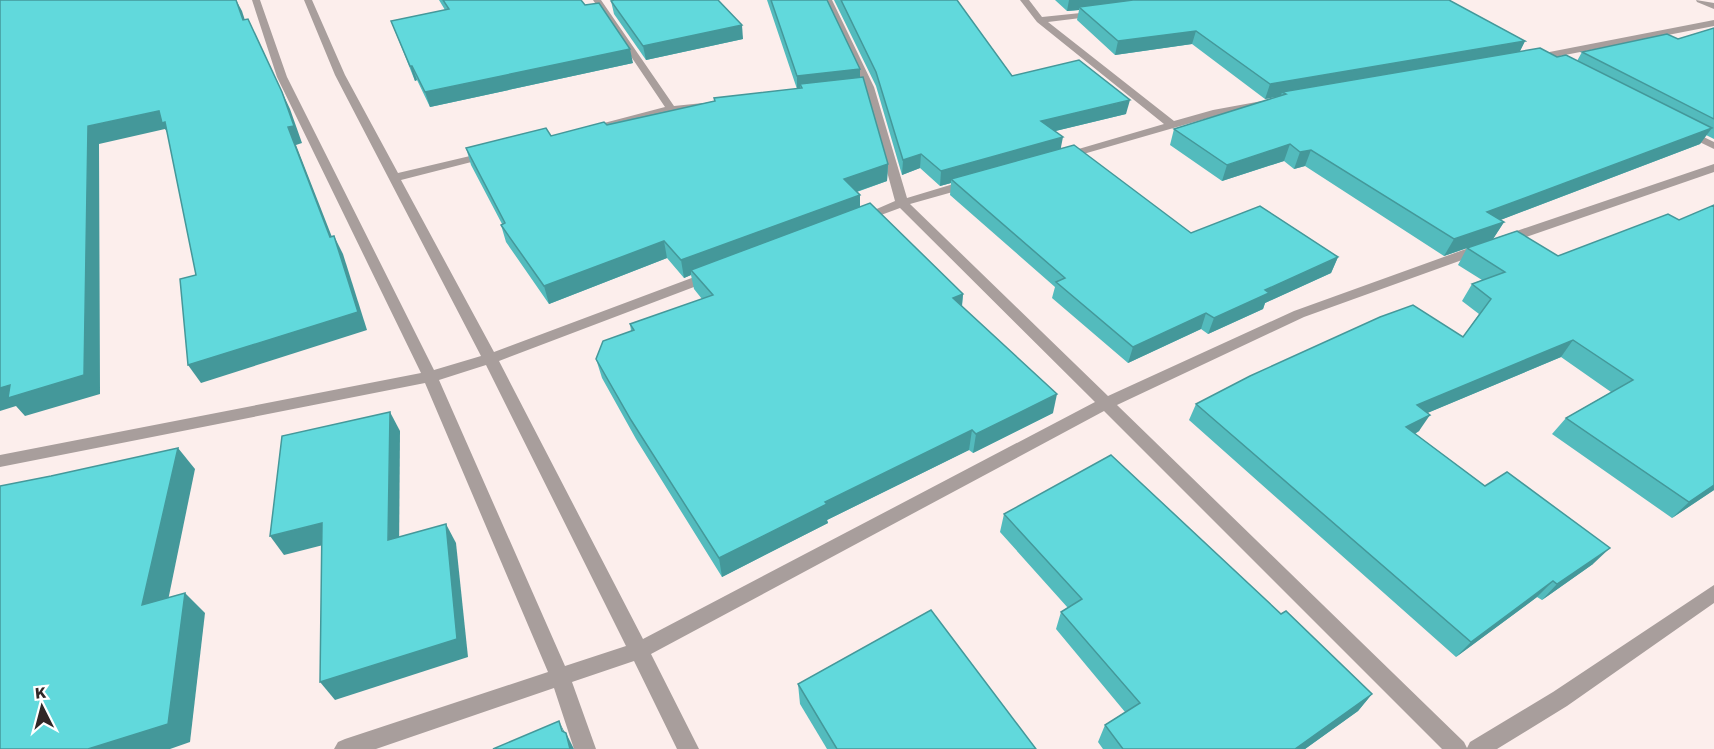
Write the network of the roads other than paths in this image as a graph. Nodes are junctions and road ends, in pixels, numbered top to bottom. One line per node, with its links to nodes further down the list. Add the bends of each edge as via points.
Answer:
1 (256, 0): 30 (street, via 282,77)
2 (308, 0): 24 (street, via 340,75)
3 (597, 0): 16 (street)
4 (828, 0): 26 (street, via 863,87)
5 (1024, 0): 9 (street)
6 (1700, 0): 7 (street)
7 (1714, 6)
8 (1110, 11): 9 (street)
9 (1040, 20): 17 (street)
10 (1714, 22): 11 (street)
11 (1536, 54): 12 (street); 13 (street)
12 (1518, 60)
13 (1562, 67)
14 (1272, 103): 17 (street)
15 (718, 104): 16 (street)
16 (671, 110): 19 (street)
17 (1172, 125): 22 (street)
18 (1673, 125): 20 (street)
19 (579, 132)
20 (1714, 146)
21 (498, 152): 24 (street)
22 (1048, 161)
23 (1714, 168): 31 (street, via 1299,314)
24 (394, 178): 29 (street)
25 (980, 180): 26 (street)
26 (902, 203): 27 (street); 31 (street)
27 (846, 224)
28 (723, 271): 29 (street)
29 (489, 359): 30 (street); 34 (street)
30 (430, 377): 32 (street); 35 (street)
31 (1106, 404): 34 (street); 39 (street)
32 (0, 461)
33 (1714, 593): 40 (street, via 1560,699)
34 (640, 650): 35 (street); 38 (street)
35 (560, 677): 36 (street); 37 (street)
36 (345, 749)
37 (585, 749)
38 (688, 749)
39 (1456, 749)
40 (1477, 749)

